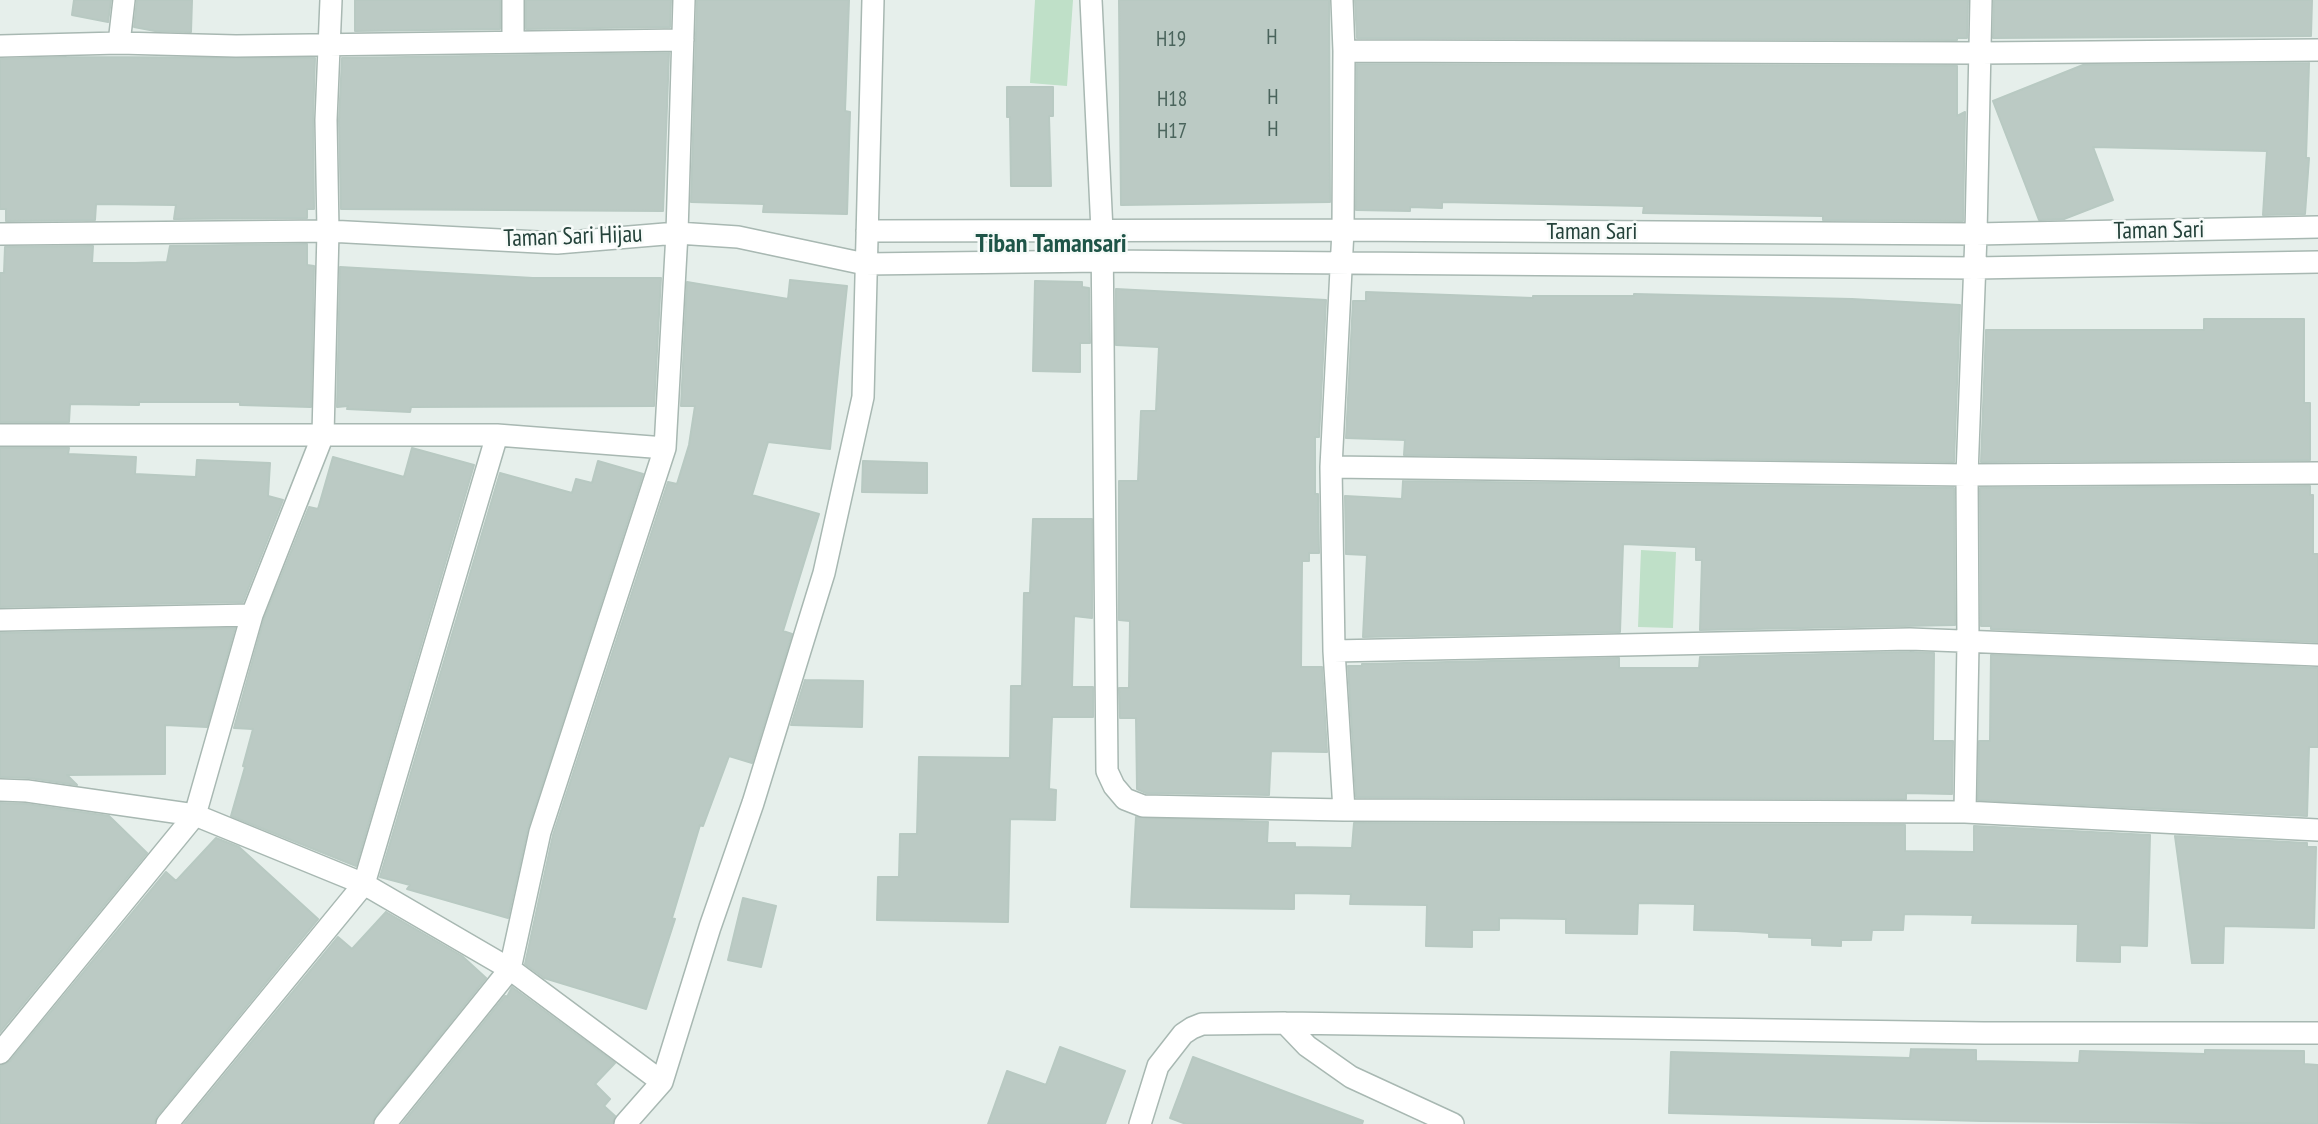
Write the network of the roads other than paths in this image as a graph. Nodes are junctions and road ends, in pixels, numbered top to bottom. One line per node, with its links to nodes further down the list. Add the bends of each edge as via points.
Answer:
1 (124, 0): 11 (street)
2 (331, 0): 12 (street)
3 (513, 0): 10 (street)
4 (684, 0): 9 (street)
5 (873, 0): 20 (street)
6 (1091, 0): 21 (street)
7 (1342, 0): 15 (street)
8 (1981, 0): 16 (street)
9 (683, 40): 10 (street); 22 (street)
10 (513, 42): 12 (street)
11 (119, 43): 12 (street); 13 (street)
12 (330, 45): 19 (street)
13 (0, 46)
14 (2318, 50): 16 (street)
15 (1344, 51): 16 (street); 18 (street)
16 (1981, 52): 24 (street)
17 (2318, 227): 24 (street, Taman Sari)
18 (1343, 230): 21 (street, Taman Sari); 24 (street, Taman Sari); 27 (street)
19 (328, 231): 22 (street, Taman Sari Hijau, via 557,243); 23 (street, Taman Sari Hijau); 31 (street)
20 (867, 231): 21 (street, Taman Sari); 28 (street)
21 (1102, 231): 25 (street)
22 (677, 233): 28 (street, Taman Sari Hijau, via 738,237); 33 (street)
23 (0, 234)
24 (1976, 234): 29 (street)
25 (1102, 261): 27 (street, Taman Sari); 28 (street, Taman Sari Hijau); 43 (street, via 1107,771 1125,799 1143,806)
26 (2318, 262): 29 (street, Taman Sari)
27 (1342, 263): 29 (street, Taman Sari); 34 (street)
28 (865, 264): 52 (street, via 863,397 824,573)
29 (1975, 268): 36 (street)
30 (0, 435): 31 (street)
31 (323, 435): 32 (street); 37 (street)
32 (497, 435): 33 (street); 47 (street)
33 (665, 448): 48 (street, via 540,832)
34 (1331, 467): 36 (street); 40 (street)
35 (2318, 473): 36 (street)
36 (1967, 475): 39 (street)
37 (252, 615): 38 (street); 45 (street)
38 (0, 620)
39 (1968, 643): 40 (street, via 1910,639); 41 (street); 44 (street)
40 (1334, 652): 43 (street)
41 (2318, 655)
42 (0, 790): 45 (street)
43 (1344, 810): 44 (street)
44 (1965, 812): 46 (street)
45 (195, 815): 47 (street); 51 (street)
46 (2318, 829)
47 (364, 884): 48 (street); 53 (street)
48 (510, 969): 52 (street); 54 (street)
49 (1285, 1023): 50 (street); 56 (street, via 1192,1028 1158,1066); 57 (street, via 1307,1046 1351,1077)
50 (2318, 1034)
51 (0, 1053)
52 (662, 1082): 55 (street)
53 (167, 1124)
54 (385, 1124)
55 (625, 1124)
56 (1140, 1124)
57 (1453, 1124)

